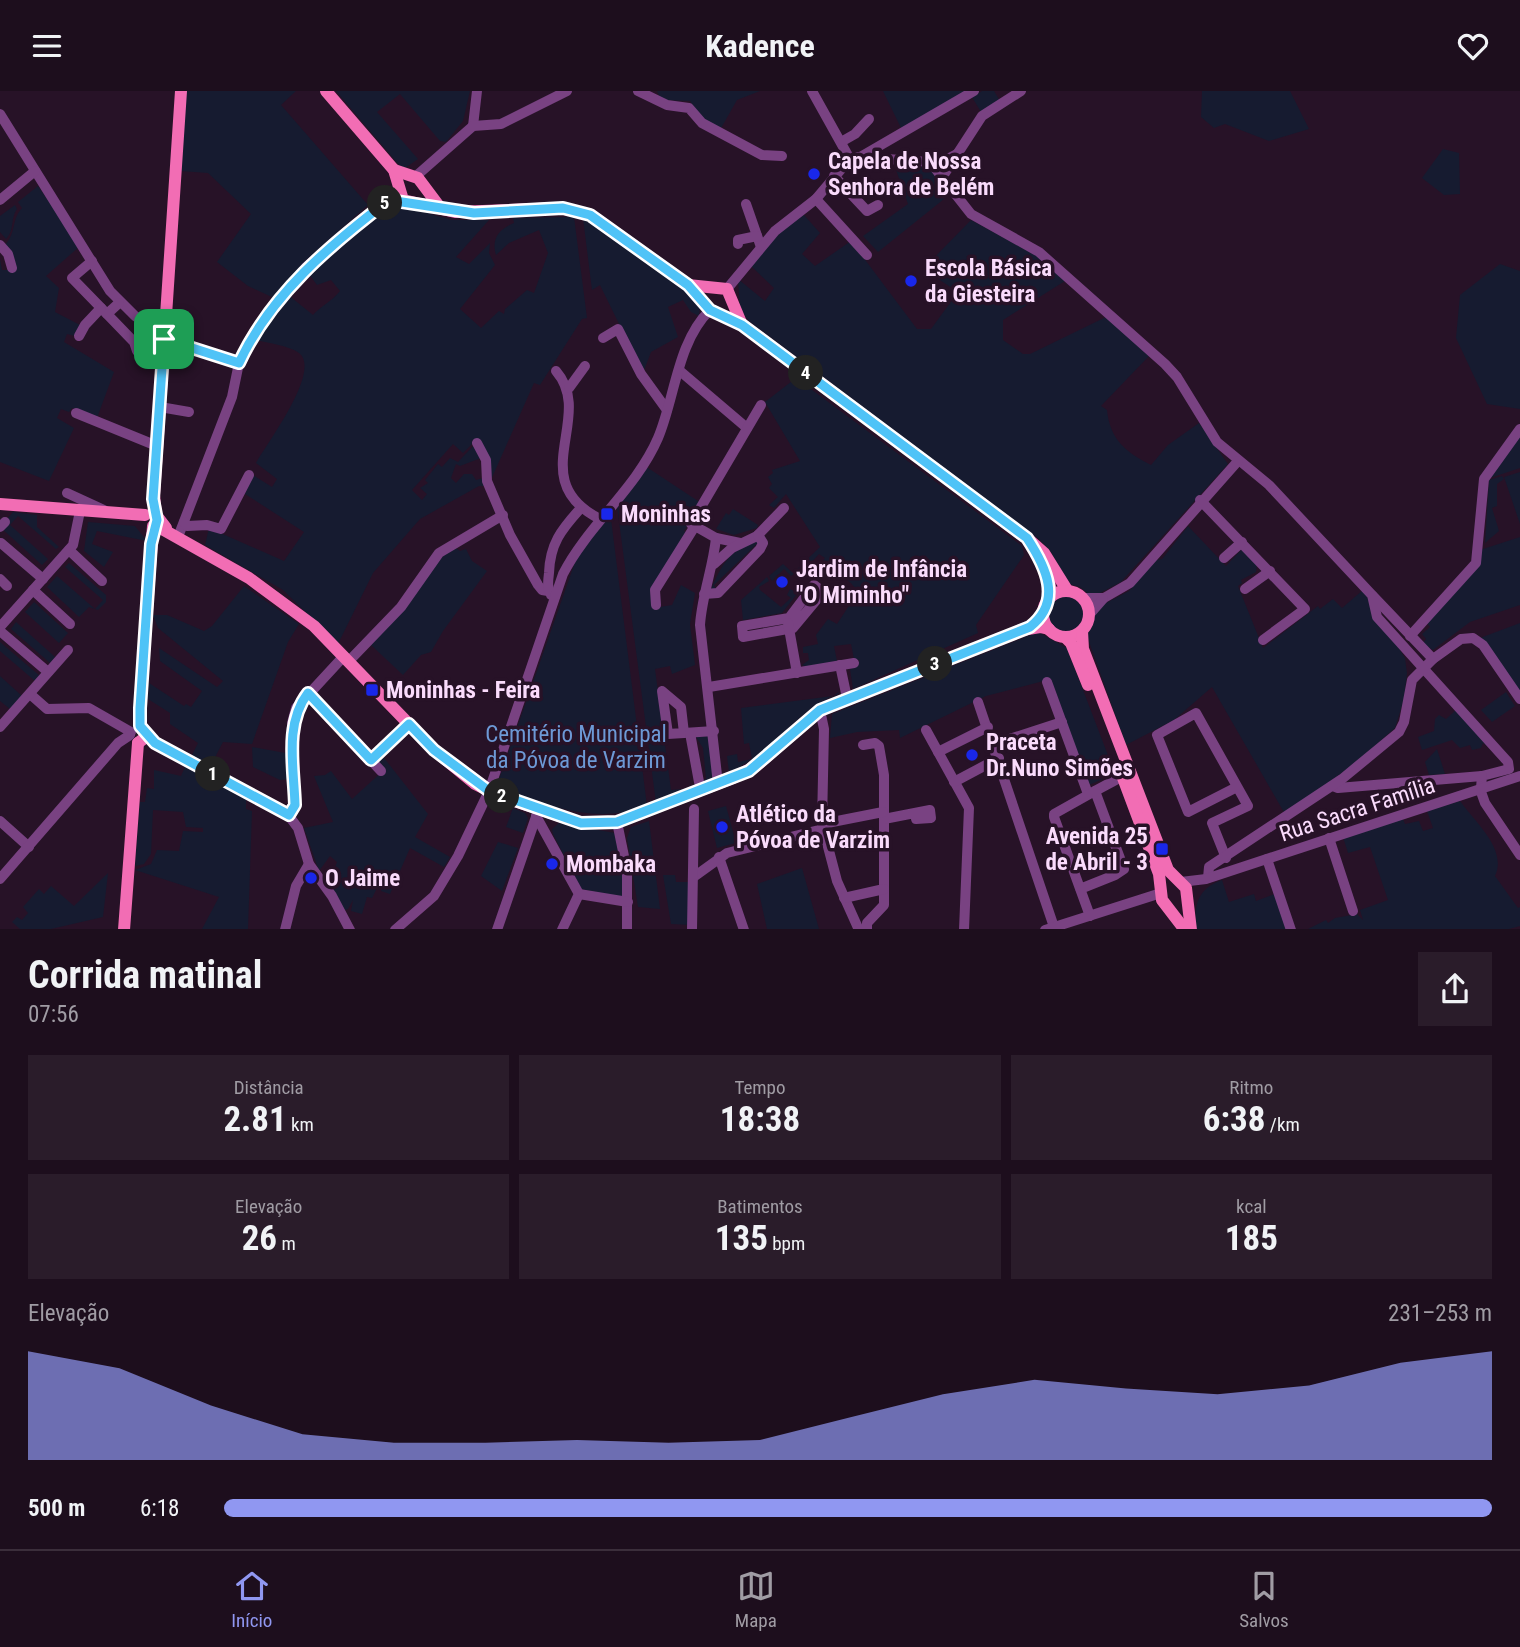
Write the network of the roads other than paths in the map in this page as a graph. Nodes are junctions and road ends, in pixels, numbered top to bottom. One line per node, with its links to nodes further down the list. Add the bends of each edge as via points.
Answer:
1 (181, 91): 45 (main road)
2 (326, 91): 17 (main road)
3 (477, 91): 11 (street)
4 (638, 91): 14 (street, via 689,108 702,123 762,155)
5 (812, 91): 12 (street)
6 (975, 91): 15 (street)
7 (1021, 91): 13 (street, via 982,116)
8 (563, 93): 11 (street, via 501,124)
9 (0, 114): 18 (street)
10 (869, 119): 12 (street)
11 (472, 126): 21 (street)
12 (841, 142): 15 (street)
13 (958, 153): 16 (street, via 944,162); 19 (street)
14 (782, 156)
15 (854, 159): 16 (street); 20 (street)
16 (930, 162): 19 (street)
17 (394, 170): 21 (main road); 22 (main road)
18 (35, 171): 24 (street); 33 (street)
19 (942, 174): 61 (street, via 971,214 1039,252 1165,364 1217,442)
20 (834, 176): 23 (street); 26 (street, via 867,211)
21 (418, 181): 22 (main road); 22 (main road, via 420,199); 27 (main road)
22 (400, 196): 27 (main road); 47 (street, via 306,267 251,337)
23 (816, 199): 31 (street); 32 (street)
24 (0, 200)
25 (746, 204): 28 (street)
26 (878, 205)
27 (442, 208): 35 (main road, via 474,213 548,208 577,211 601,222)
28 (757, 236): 29 (street, via 738,240); 31 (street)
29 (738, 244)
30 (0, 245): 34 (street)
31 (761, 247): 37 (street)
32 (867, 255)
33 (92, 261): 38 (street); 41 (street, via 72,278)
34 (12, 268)
35 (688, 285): 36 (main road); 40 (main road)
36 (712, 287): 37 (main road); 40 (main road)
37 (727, 289): 39 (main road)
38 (119, 303): 41 (street); 45 (street)
39 (732, 303): 40 (main road); 42 (main road)
40 (712, 308): 42 (main road); 49 (street, via 696,327)
41 (104, 311): 43 (street, via 85,325); 46 (street)
42 (742, 325): 78 (main road)
43 (79, 337)
44 (603, 338): 54 (street, via 618,329 641,374)
45 (164, 339): 47 (street); 53 (main road)
46 (137, 351)
47 (239, 363): 73 (street, via 232,397)
48 (585, 366): 51 (street)
49 (680, 370): 54 (street); 57 (street)
50 (556, 371): 51 (street)
51 (569, 388): 67 (street, via 564,480)
52 (761, 405): 57 (street)
53 (160, 407): 55 (street); 60 (main road)
54 (667, 410): 71 (street, via 657,440)
55 (189, 412)
56 (76, 413): 60 (street)
57 (747, 428): 74 (street, via 691,524)
58 (1520, 429): 107 (street, via 1484,479 1476,563)
59 (477, 443): 70 (street, via 486,460 487,481)
60 (157, 446): 72 (main road)
61 (1238, 461): 64 (street); 94 (street, via 1269,485)
62 (249, 475): 73 (street, via 221,529)
63 (67, 493): 69 (street)
64 (1200, 500): 80 (street); 97 (street, via 1130,583)
65 (0, 504): 68 (main road)
66 (784, 507): 76 (street)
67 (580, 509): 71 (street); 93 (street, via 561,529 552,548)
68 (80, 511): 69 (main road); 83 (street)
69 (111, 513): 72 (main road)
70 (503, 515): 93 (street, via 538,585); 111 (street, via 439,553 401,607)
71 (600, 519): 93 (street, via 575,550)
72 (149, 520): 75 (main road); 79 (main road)
73 (184, 522): 75 (street)
74 (695, 526): 77 (street); 98 (street, via 654,590)
75 (173, 534): 79 (main road); 111 (main road, via 273,594)
76 (758, 535): 82 (street); 92 (street, via 763,543 760,549 718,593)
77 (716, 538): 82 (street); 85 (street)
78 (1027, 538): 91 (main road, via 1044,553); 95 (main road, via 1046,571)
79 (151, 540): 132 (main road)
80 (1242, 542): 84 (street); 86 (street)
81 (1, 543): 87 (street)
82 (740, 543): 85 (street)
83 (69, 549): 87 (street); 88 (street)
84 (1224, 558)
85 (714, 565): 92 (street)
86 (1270, 571): 89 (street); 109 (street, via 1305,609)
87 (43, 579): 90 (street)
88 (102, 581)
89 (1245, 589)
90 (33, 590): 101 (street); 104 (street)
91 (1068, 590): 95 (main road); 96 (main road)
92 (704, 594): 119 (street, via 700,625)
93 (552, 595): 148 (street)
94 (1372, 595): 107 (street); 115 (street, via 1377,617)
95 (1051, 596): 99 (main road)
96 (1084, 598): 97 (street); 100 (main road)
97 (1104, 599): 100 (street)
98 (656, 605)
99 (1043, 612): 103 (main road); 105 (main road)
100 (1089, 615): 106 (main road)
101 (70, 624)
102 (788, 624): 117 (street)
103 (1030, 627): 105 (main road); 122 (main road)
104 (0, 629): 116 (street)
105 (1049, 629): 108 (main road)
106 (1082, 631): 108 (main road); 170 (main road, via 1083,649 1165,864)
107 (1410, 636): 112 (street)
108 (1065, 637): 139 (main road)
109 (1264, 640)
110 (68, 650): 116 (street)
111 (347, 658): 120 (street); 127 (main road)
112 (1433, 659): 115 (street); 123 (street, via 1461,639 1473,638 1483,645)
113 (854, 663): 114 (street)
114 (840, 665): 117 (street); 122 (street)
115 (1422, 670): 140 (street, via 1508,762 1503,773); 145 (street, via 1412,680 1399,732)
116 (48, 672): 121 (street)
117 (797, 673): 119 (street)
118 (1047, 682): 126 (street)
119 (709, 687): 131 (street)
120 (308, 693): 137 (street); 154 (street, via 296,708 292,723 295,805)
121 (30, 694): 128 (street); 132 (street, via 47,709 89,708)
122 (847, 698): 125 (main road)
123 (1520, 699)
124 (978, 702): 129 (street)
125 (820, 710): 144 (main road, via 756,766); 159 (street, via 824,729)
126 (1062, 722): 133 (street); 149 (street)
127 (409, 724): 137 (street); 148 (main road, via 434,750)
128 (0, 727)
129 (988, 727): 133 (street); 135 (street)
130 (926, 730): 135 (street)
131 (714, 731): 142 (street, via 687,733); 144 (street)
132 (137, 734): 154 (street); 161 (street, via 118,743); 183 (main road)
133 (994, 744): 136 (street)
134 (863, 745): 155 (street, via 879,746)
135 (938, 752): 143 (street)
136 (999, 758): 143 (street); 182 (street)
137 (371, 760): 138 (street)
138 (381, 771)
139 (1123, 776): 149 (street); 174 (main road)
140 (1482, 776): 145 (street); 147 (street)
141 (1520, 776): 147 (street, Rua Sacra Família)
142 (699, 782)
143 (954, 782): 192 (street, via 970,819)
144 (718, 784): 157 (main road)
145 (1333, 786): 164 (street)
146 (1237, 787): 150 (street); 150 (street, via 1196,713 1157,736 1184,809 1188,812); 158 (street, via 1248,806)
147 (1480, 789): 160 (street, Rua Sacra Família); 162 (street)
148 (489, 791): 152 (main road); 186 (street, via 441,888)
149 (1092, 793): 171 (street, via 1054,814); 171 (street, via 1124,869)
150 (1204, 805): 158 (street)
151 (694, 810): 167 (street)
152 (537, 812): 157 (main road, via 581,823); 173 (street); 187 (street)
153 (915, 813): 155 (street)
154 (289, 815): 166 (street)
155 (883, 815): 159 (street); 172 (street)
156 (0, 821): 161 (street)
157 (617, 822): 177 (street)
158 (1212, 823): 164 (street)
159 (823, 827): 163 (street); 175 (street)
160 (1329, 838): 165 (street, Rua Sacra Família); 178 (street)
161 (29, 847): 169 (street)
162 (1520, 855)
163 (719, 857): 167 (street); 191 (street)
164 (1226, 858): 168 (street, via 1209,867)
165 (1267, 859): 168 (street, Rua Sacra Família); 195 (street)
166 (309, 864): 184 (street, via 296,886); 185 (street)
167 (695, 876): 190 (street)
168 (1211, 877): 170 (street, Rua Sacra Família); 176 (street, Rua Sacra Família)
169 (0, 879)
170 (1178, 882): 174 (main road); 176 (main road)
171 (1080, 888): 179 (street)
172 (884, 889): 175 (street); 181 (street, via 884,905)
173 (579, 894): 177 (street); 188 (street)
174 (1162, 895): 176 (main road, via 1175,908); 179 (street); 193 (main road)
175 (845, 898): 181 (street)
176 (1187, 898): 194 (main road)
177 (628, 902): 189 (street)
178 (1353, 911)
179 (1090, 916): 180 (street)
180 (1075, 925): 182 (street)
181 (863, 928)
182 (1049, 928)
183 (124, 929)
184 (285, 929)
185 (350, 929)
186 (394, 929)
187 (497, 929)
188 (562, 929)
189 (627, 929)
190 (692, 929)
191 (744, 929)
192 (964, 929)
193 (1185, 929)
194 (1191, 929)
195 (1291, 929)

